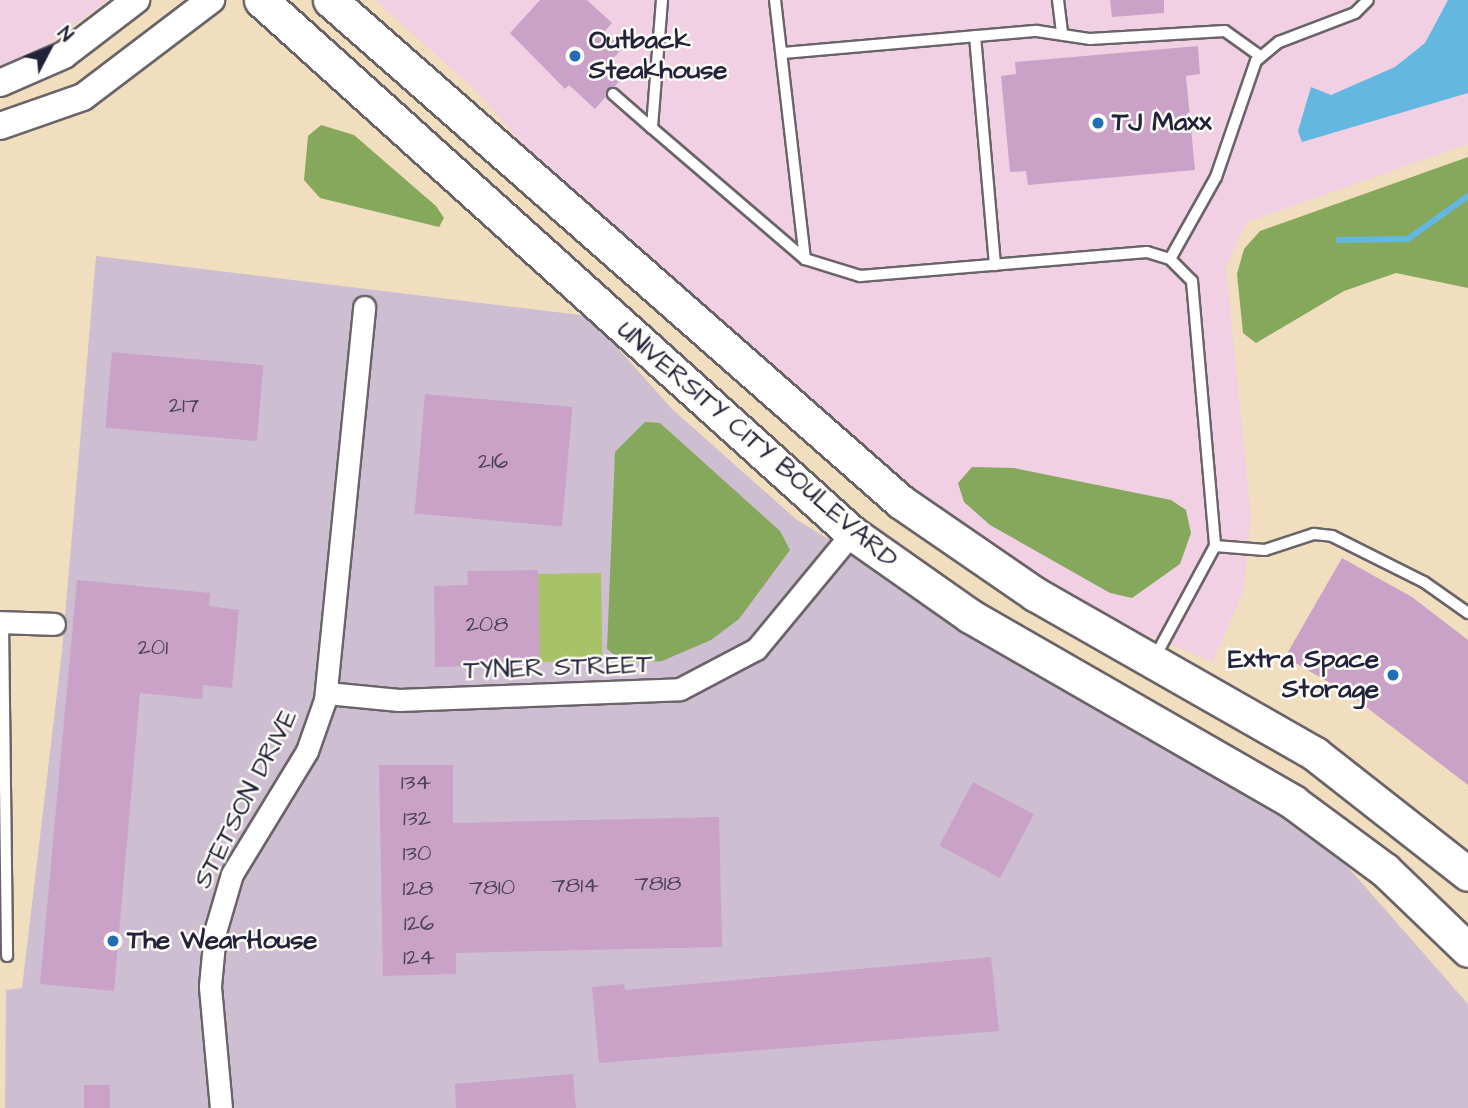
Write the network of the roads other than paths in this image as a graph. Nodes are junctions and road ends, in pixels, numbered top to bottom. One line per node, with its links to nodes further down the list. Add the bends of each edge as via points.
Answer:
1 (136, 0): 13 (street, via 55,60)
2 (211, 0): 15 (street, via 83,97)
3 (261, 0): 21 (main road, UNIVERSITY CITY BOULEVARD)
4 (330, 0): 26 (main road, UNIVERSITY CITY BOULEVARD, via 871,479 1001,573)
5 (662, 0): 16 (lane)
6 (775, 0): 11 (lane)
7 (1058, 0): 9 (lane)
8 (1368, 0): 12 (lane, via 1355,13)
9 (1062, 34): 10 (lane); 12 (lane, via 1090,39 1225,31)
10 (975, 36): 11 (lane); 19 (lane)
11 (783, 53): 17 (lane)
12 (1260, 56): 18 (lane, via 1216,177)
13 (0, 83)
14 (613, 94): 16 (lane)
15 (0, 126)
16 (652, 128): 17 (lane)
17 (805, 259): 19 (lane, via 860,276)
18 (1170, 259): 19 (lane, via 1138,252); 22 (lane, via 1192,281 1197,299)
19 (995, 265)
20 (363, 307): 27 (street, STETSON DRIVE)
21 (852, 533): 27 (street, TYNER STREET, via 756,649 680,689 427,699); 30 (main road, UNIVERSITY CITY BOULEVARD, via 970,616 1293,803 1385,870)
22 (1216, 546): 23 (lane, via 1265,550 1314,534 1332,536 1424,582); 26 (lane)
23 (1468, 614)
24 (2, 622): 25 (street); 28 (lane)
25 (54, 625)
26 (1154, 659): 29 (main road, UNIVERSITY CITY BOULEVARD, via 1325,760)
27 (327, 693): 32 (street, STETSON DRIVE, via 307,751 222,899 210,986)
28 (3, 831): 31 (lane)
29 (1468, 874)
30 (1468, 950)
31 (7, 956)
32 (221, 1108)

